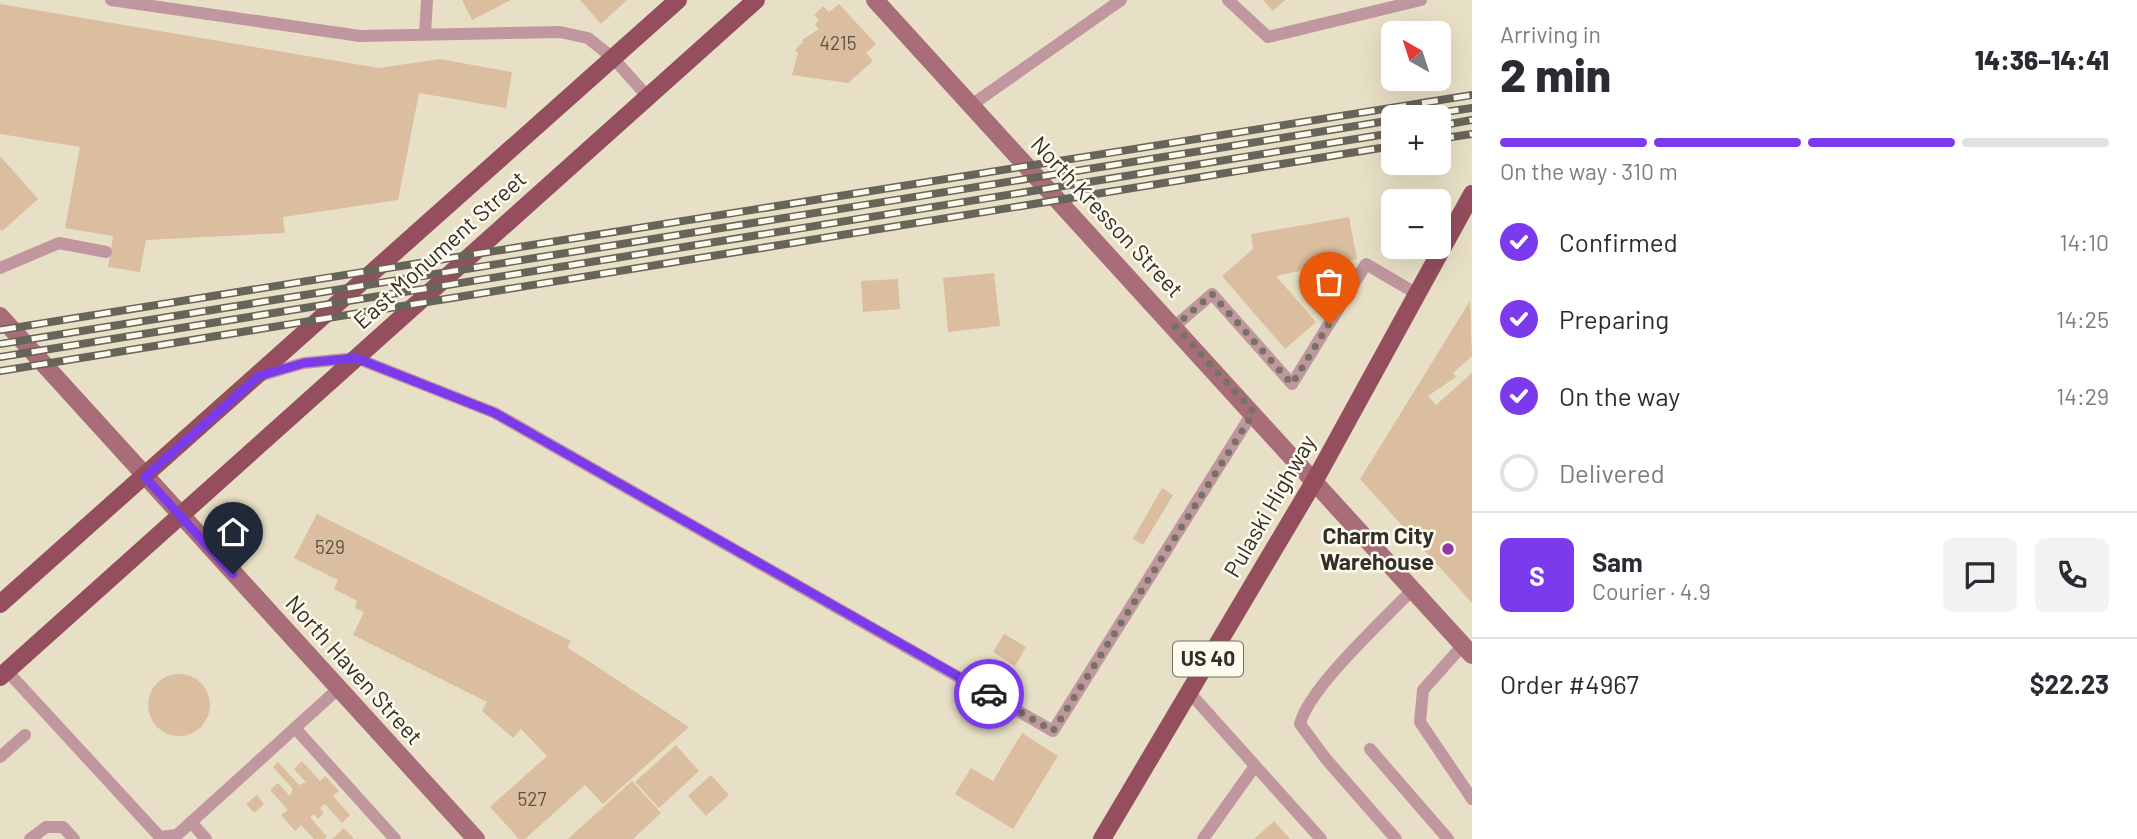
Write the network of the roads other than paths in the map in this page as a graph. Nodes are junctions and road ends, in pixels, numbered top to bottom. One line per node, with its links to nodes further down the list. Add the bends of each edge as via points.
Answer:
1 (111, 0): 9 (lane, via 360,36)
2 (427, 0): 9 (lane)
3 (678, 0): 10 (main road, East Monument Street)
4 (756, 0): 11 (main road, East Monument Street)
5 (875, 0): 12 (street, North Kresson Street)
6 (1121, 0): 12 (lane)
7 (1228, 0): 8 (lane, via 1268,37)
8 (1421, 0)
9 (425, 33): 10 (lane, via 560,32 588,38)
10 (613, 58): 11 (lane); 20 (main road, East Monument Street)
11 (648, 97): 19 (main road, East Monument Street)
12 (970, 106): 18 (street, North Kresson Street)
13 (1472, 194): 16 (main road, Pulaski Highway / US 40)
14 (106, 252): 15 (lane, via 59,243)
15 (0, 268)
16 (1417, 294): 18 (lane, via 1366,264 1292,384 1212,294); 23 (main road, Pulaski Highway / US 40)
17 (0, 316): 22 (street, North Haven Street)
18 (1175, 326): 21 (street, North Kresson Street)
19 (356, 358): 20 (lane, via 304,363); 21 (lane, via 495,413 1053,731); 24 (main road, East Monument Street)
20 (259, 376): 22 (main road, East Monument Street)
21 (1254, 412): 23 (street, North Kresson Street)
22 (145, 477): 24 (street, North Haven Street); 26 (main road, East Monument Street)
23 (1315, 480): 25 (street, North Kresson Street); 30 (main road, Pulaski Highway / US 40)
24 (180, 516): 28 (main road, East Monument Street); 29 (street, North Haven Street)
25 (1413, 589): 27 (street, North Kresson Street); 46 (lane, via 1327,681 1300,724)
26 (0, 604)
27 (1467, 650): 36 (lane, via 1423,690 1420,722)
28 (3, 674): 37 (lane, via 160,838 177,835)
29 (338, 689): 31 (lane); 42 (street, North Haven Street)
30 (1189, 692): 35 (lane); 43 (main road, Pulaski Highway / US 40)
31 (295, 728): 37 (lane); 41 (lane)
32 (25, 735): 34 (lane)
33 (1370, 749): 47 (lane)
34 (0, 757)
35 (1255, 766): 44 (lane); 45 (lane)
36 (1472, 799)
37 (191, 822): 40 (lane)
38 (30, 839): 39 (lane, via 46,827 63,827)
39 (74, 839)
40 (206, 839)
41 (395, 839)
42 (476, 839)
43 (1102, 839)
44 (1203, 839)
45 (1321, 839)
46 (1396, 839)
47 (1448, 839)

